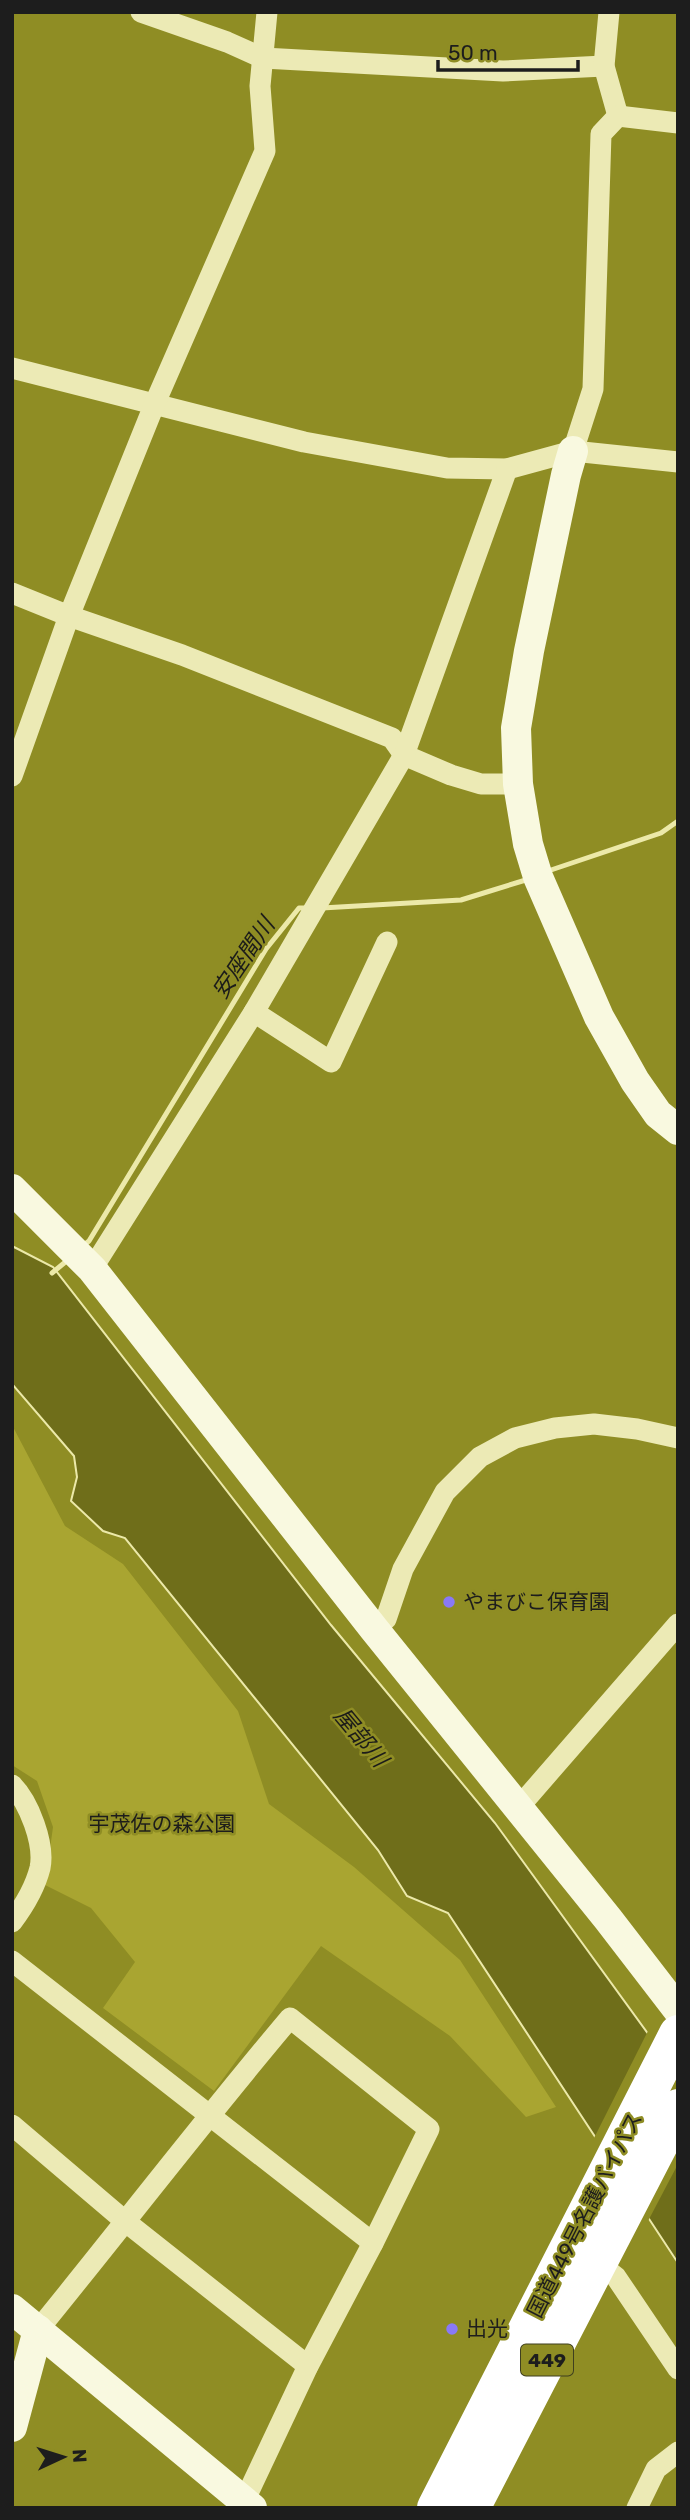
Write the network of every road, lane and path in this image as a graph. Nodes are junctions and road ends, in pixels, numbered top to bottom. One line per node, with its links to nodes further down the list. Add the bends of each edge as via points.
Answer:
1 (141, 12): 4 (street)
2 (267, 12): 4 (street)
3 (609, 12): 5 (street)
4 (263, 58): 5 (street, via 503,71); 9 (street, via 260,86 265,151)
5 (604, 65): 6 (street)
6 (618, 116): 7 (street); 10 (street, via 601,134 593,389)
7 (678, 123)
8 (12, 368): 9 (street)
9 (155, 403): 12 (street, via 317,445 447,468); 14 (street)
10 (573, 451): 11 (street); 12 (street); 17 (street, via 516,728)
11 (678, 462)
12 (507, 469): 15 (street)
13 (12, 593): 14 (street)
14 (69, 616): 15 (street, via 183,655 392,738); 16 (street)
15 (404, 755): 17 (street, via 481,784); 19 (street)
16 (12, 776)
17 (518, 784): 20 (street, via 538,877 599,1017 635,1082 658,1114)
18 (387, 942): 19 (street, via 331,1062)
19 (254, 1012): 22 (street)
20 (678, 1130)
21 (12, 1189): 22 (street)
22 (92, 1269): 25 (street)
23 (678, 1437): 25 (street, via 594,1424 514,1437 480,1457 445,1492 403,1569 386,1619)
24 (678, 1624): 27 (street)
25 (374, 1629): 27 (street)
26 (12, 1785): 28 (street, via 39,1839 41,1866 27,1901)
27 (518, 1808): 30 (street)
28 (12, 1922)
29 (12, 1961): 33 (street)
30 (678, 2010)
31 (674, 2041): 45 (highway, 国道449号名護バイパス / 449)
32 (678, 2108): 37 (highway, 国道449号名護バイパス / 449)
33 (208, 2115): 35 (street); 36 (street); 36 (street, via 290,2018 429,2129)
34 (12, 2126): 35 (street)
35 (126, 2222): 39 (street); 40 (street)
36 (373, 2243): 40 (street)
37 (597, 2262): 41 (street, via 616,2277); 46 (highway, 国道449号名護バイパス / 449)
38 (12, 2309): 39 (street)
39 (37, 2330): 42 (street); 44 (street)
40 (308, 2366): 44 (street)
41 (678, 2369)
42 (12, 2427)
43 (678, 2452): 47 (street, via 656,2469)
44 (245, 2506)
45 (436, 2508)
46 (471, 2508)
47 (637, 2508)

